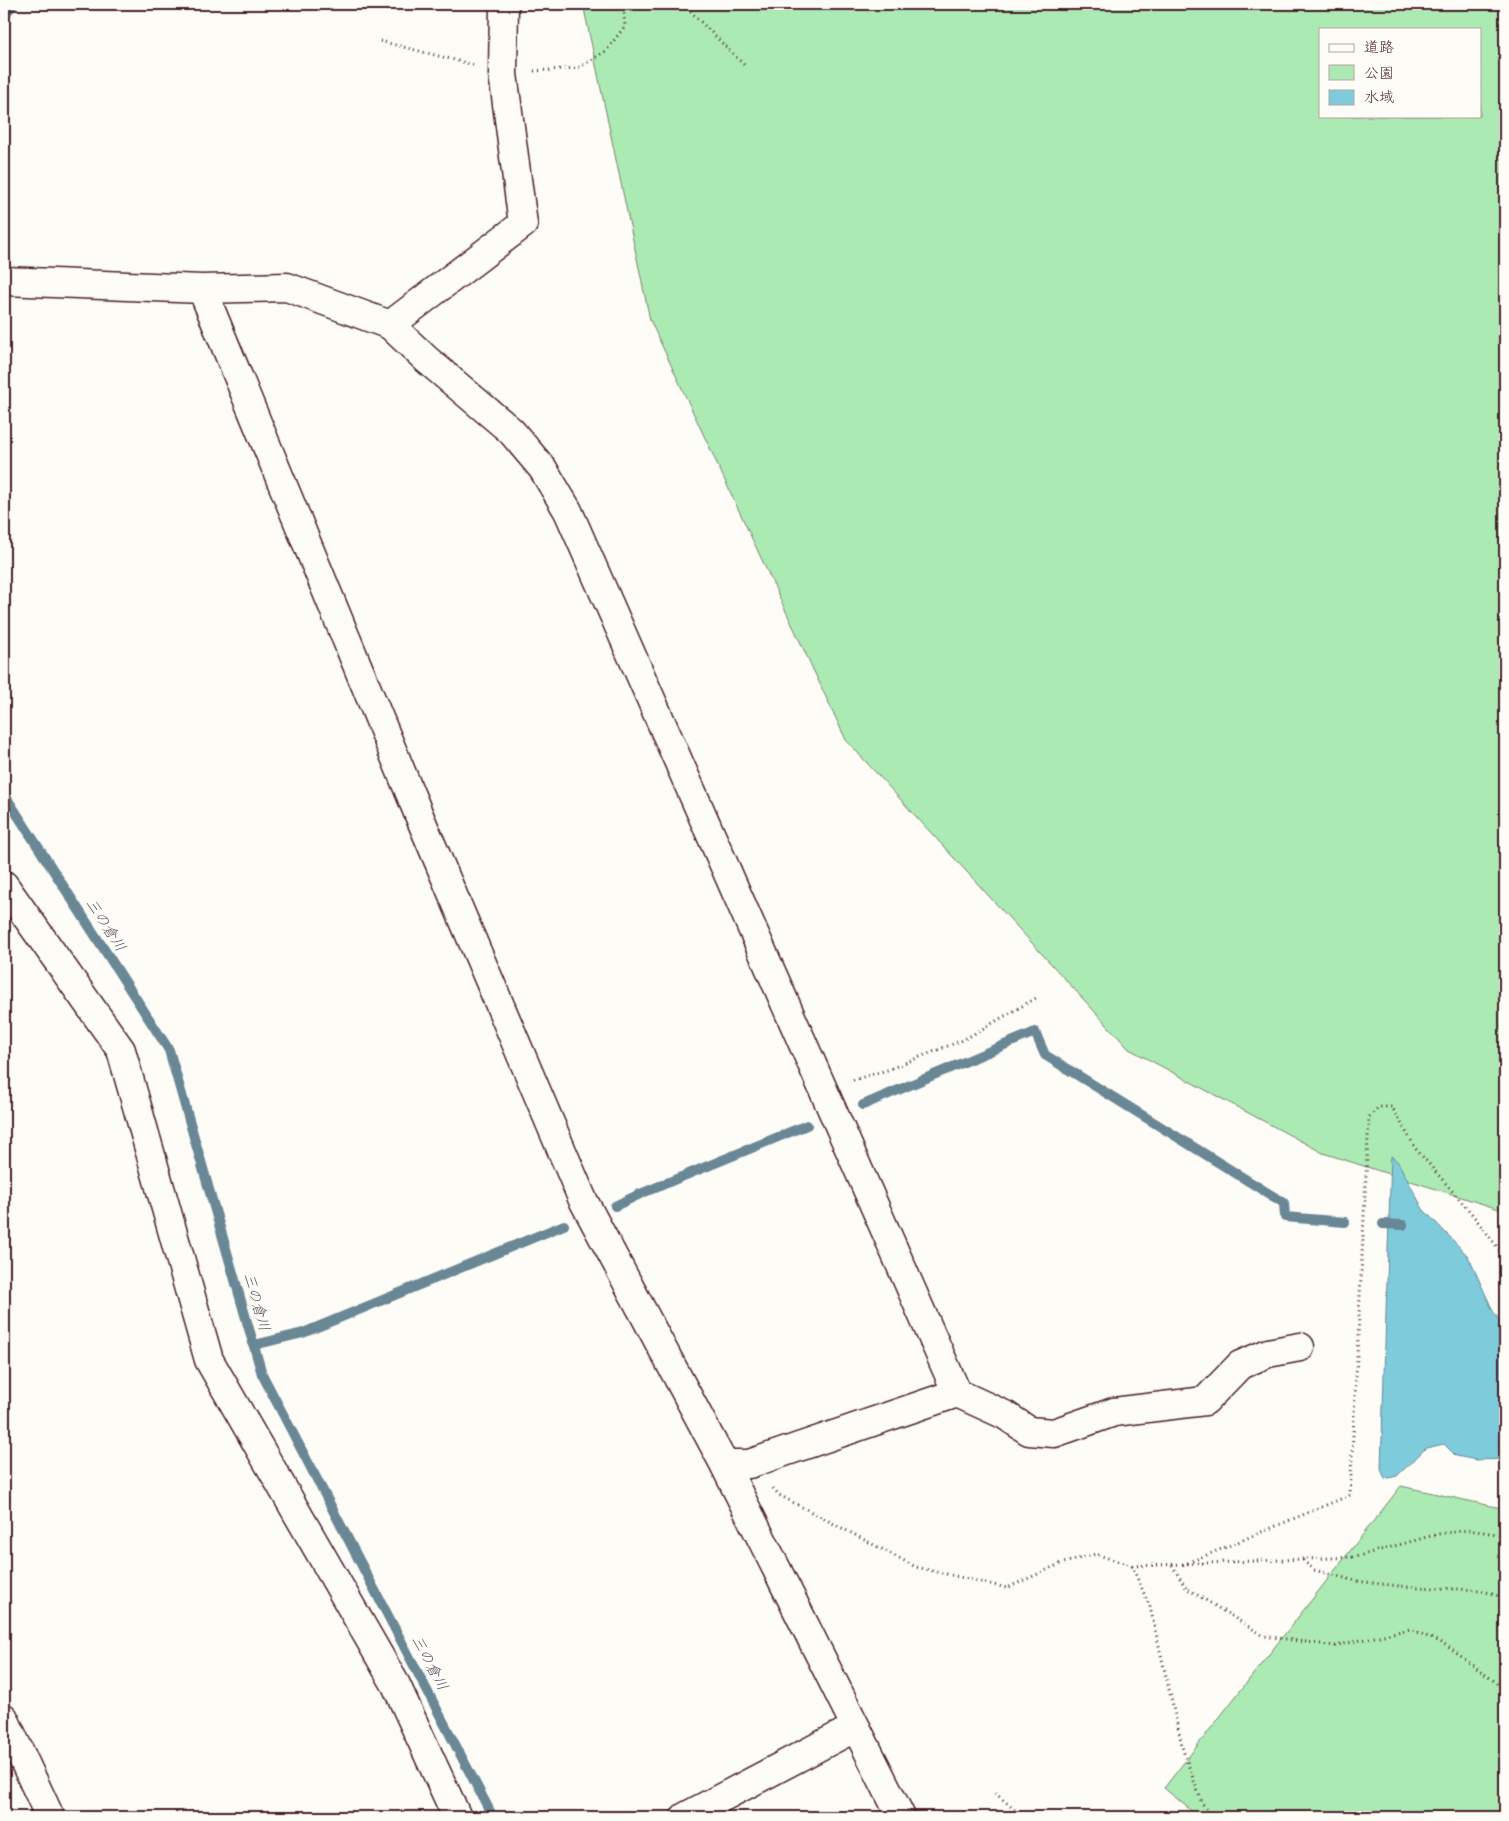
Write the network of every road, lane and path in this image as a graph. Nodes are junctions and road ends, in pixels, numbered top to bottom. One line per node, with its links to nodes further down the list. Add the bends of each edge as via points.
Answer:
1 (504, 4): 6 (street, via 503,74 523,224)
2 (683, 4): 3 (path)
3 (744, 65)
4 (4, 281): 5 (street)
5 (202, 289): 6 (street, via 287,287); 13 (street, via 421,820 582,1198)
6 (390, 325): 9 (street, via 511,431 543,469 568,511)
7 (4, 885): 25 (street, via 121,1050 209,1360 396,1685)
8 (1036, 998): 9 (path, via 963,1040 887,1070)
9 (821, 1086): 12 (street)
10 (1505, 1257): 17 (path, via 1416,1149 1392,1107 1379,1107 1369,1117 1350,1495)
11 (1300, 1347): 12 (street, via 1268,1353 1240,1365 1204,1401 1114,1412 1054,1433 1029,1431 1005,1415)
12 (957, 1393): 13 (street)
13 (736, 1464): 18 (path, via 779,1495 916,1567 1007,1588 1060,1564 1096,1554); 22 (street)
14 (1505, 1535): 15 (path, via 1468,1530 1438,1534 1355,1557)
15 (1302, 1559): 17 (path); 19 (path, via 1314,1570 1356,1581 1480,1590)
16 (1172, 1565): 17 (path); 18 (path); 20 (path, via 1186,1588 1264,1636 1335,1646 1410,1629 1444,1644)
17 (1183, 1565)
18 (1132, 1566): 29 (path, via 1150,1607 1183,1750 1202,1803)
19 (1505, 1598)
20 (1505, 1689)
21 (4, 1718): 24 (street)
22 (856, 1727): 26 (street); 27 (street)
23 (995, 1793): 28 (path)
24 (50, 1817)
25 (457, 1817)
26 (685, 1817)
27 (901, 1817)
28 (1023, 1817)
29 (1214, 1817)

